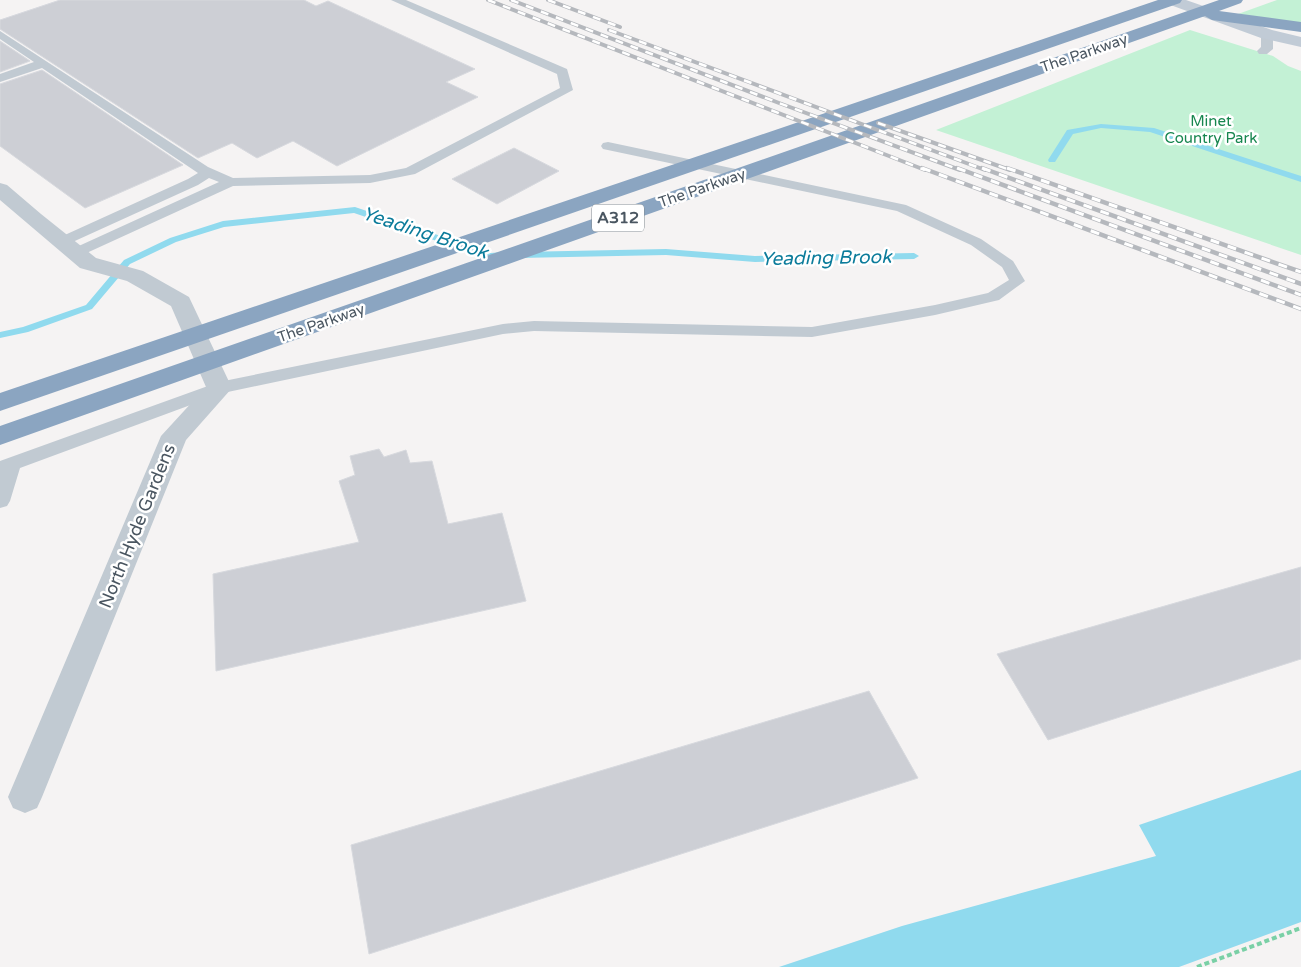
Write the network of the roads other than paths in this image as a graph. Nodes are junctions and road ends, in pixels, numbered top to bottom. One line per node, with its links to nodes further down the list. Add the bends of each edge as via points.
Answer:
1 (398, 0): 15 (lane, via 562,72 567,90 410,171 370,179)
2 (1173, 0): 4 (street); 19 (highway, The Parkway / A312)
3 (1235, 0): 20 (highway, The Parkway / A312)
4 (1212, 15): 5 (highway); 7 (street)
5 (1301, 27)
6 (0, 34): 11 (lane)
7 (1267, 34): 8 (street); 9 (lane, via 1267,49); 10 (street)
8 (1301, 42)
9 (1263, 51)
10 (1301, 55)
11 (44, 63): 12 (lane); 14 (lane)
12 (0, 78)
13 (608, 146): 18 (lane, via 901,208 976,242 1008,264 1017,282 993,297 812,332 534,326 503,329)
14 (208, 172): 15 (lane); 17 (lane)
15 (231, 182): 17 (lane)
16 (0, 189): 17 (street)
17 (75, 252): 18 (street, via 135,276 181,302)
18 (219, 388): 21 (lane); 23 (street, North Hyde Gardens, via 174,436)
19 (0, 402)
20 (0, 436)
21 (6, 465): 22 (lane)
22 (0, 500)
23 (25, 797)

